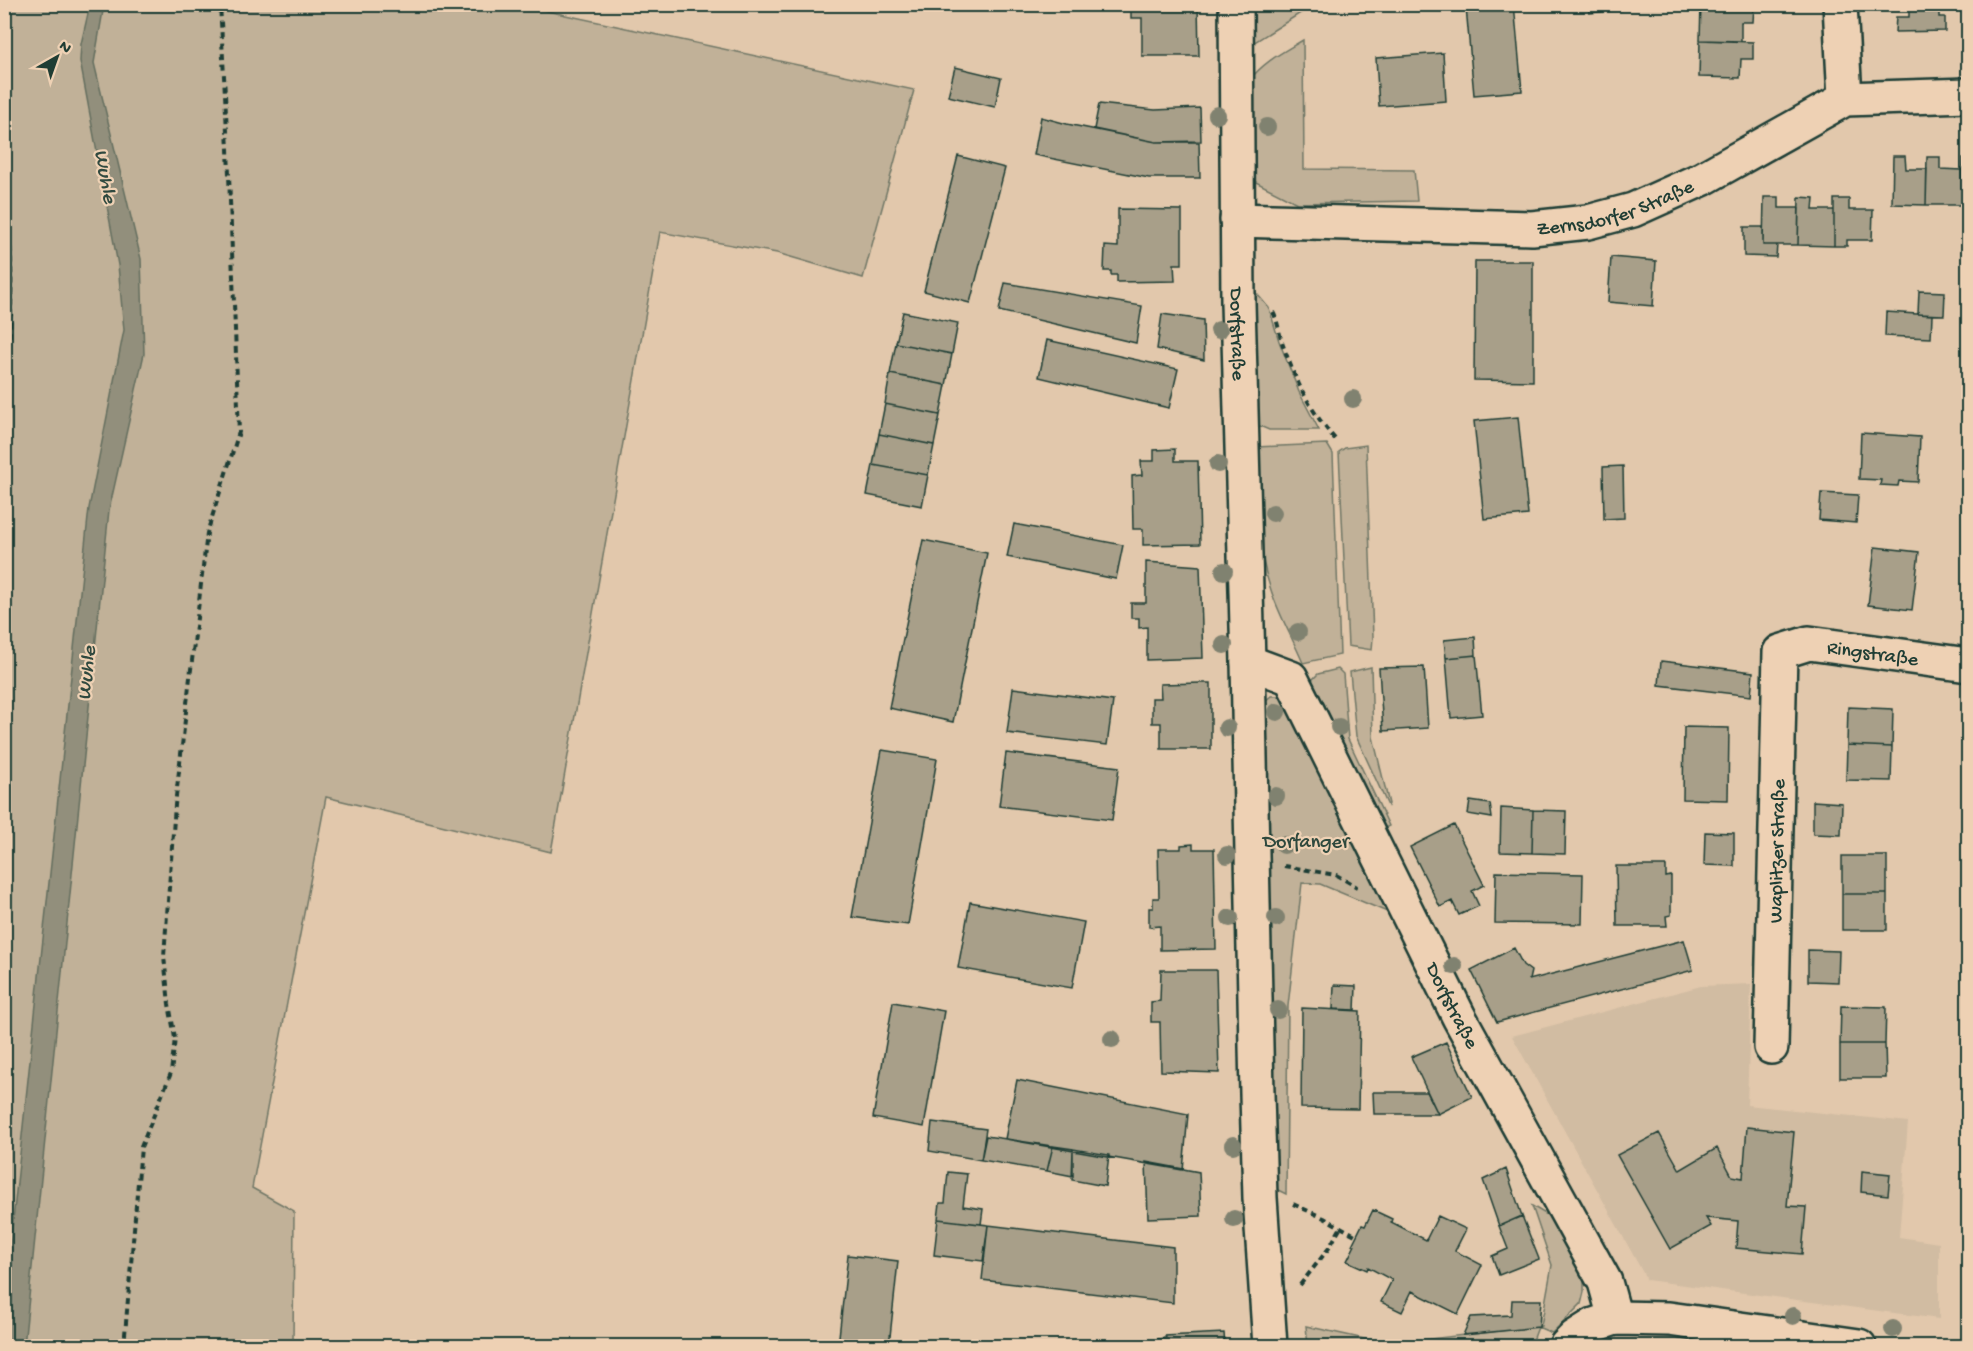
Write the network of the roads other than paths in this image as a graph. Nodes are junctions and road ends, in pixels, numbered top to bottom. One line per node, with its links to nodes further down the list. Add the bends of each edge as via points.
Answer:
1 (1236, 4): 5 (street, Dorfstraße)
2 (1840, 4): 4 (street)
3 (1968, 95): 4 (street, Zernsdorfer Straße)
4 (1845, 99): 5 (street, Zernsdorfer Straße, via 1702,179 1633,210 1588,222 1532,228)
5 (1237, 220): 7 (street, Dorfstraße)
6 (1780, 652): 8 (street, Ringstraße, via 1809,643); 9 (street, Waplitzer Straße)
7 (1248, 662): 10 (street, Dorfstraße, via 1291,678 1459,1017 1605,1282); 11 (street, Dorfstraße, via 1260,1198)
8 (1968, 665)
9 (1771, 1047)
10 (1615, 1318): 12 (street, via 1594,1325); 13 (street, via 1669,1319)
11 (1270, 1347)
12 (1566, 1347)
13 (1859, 1347)

